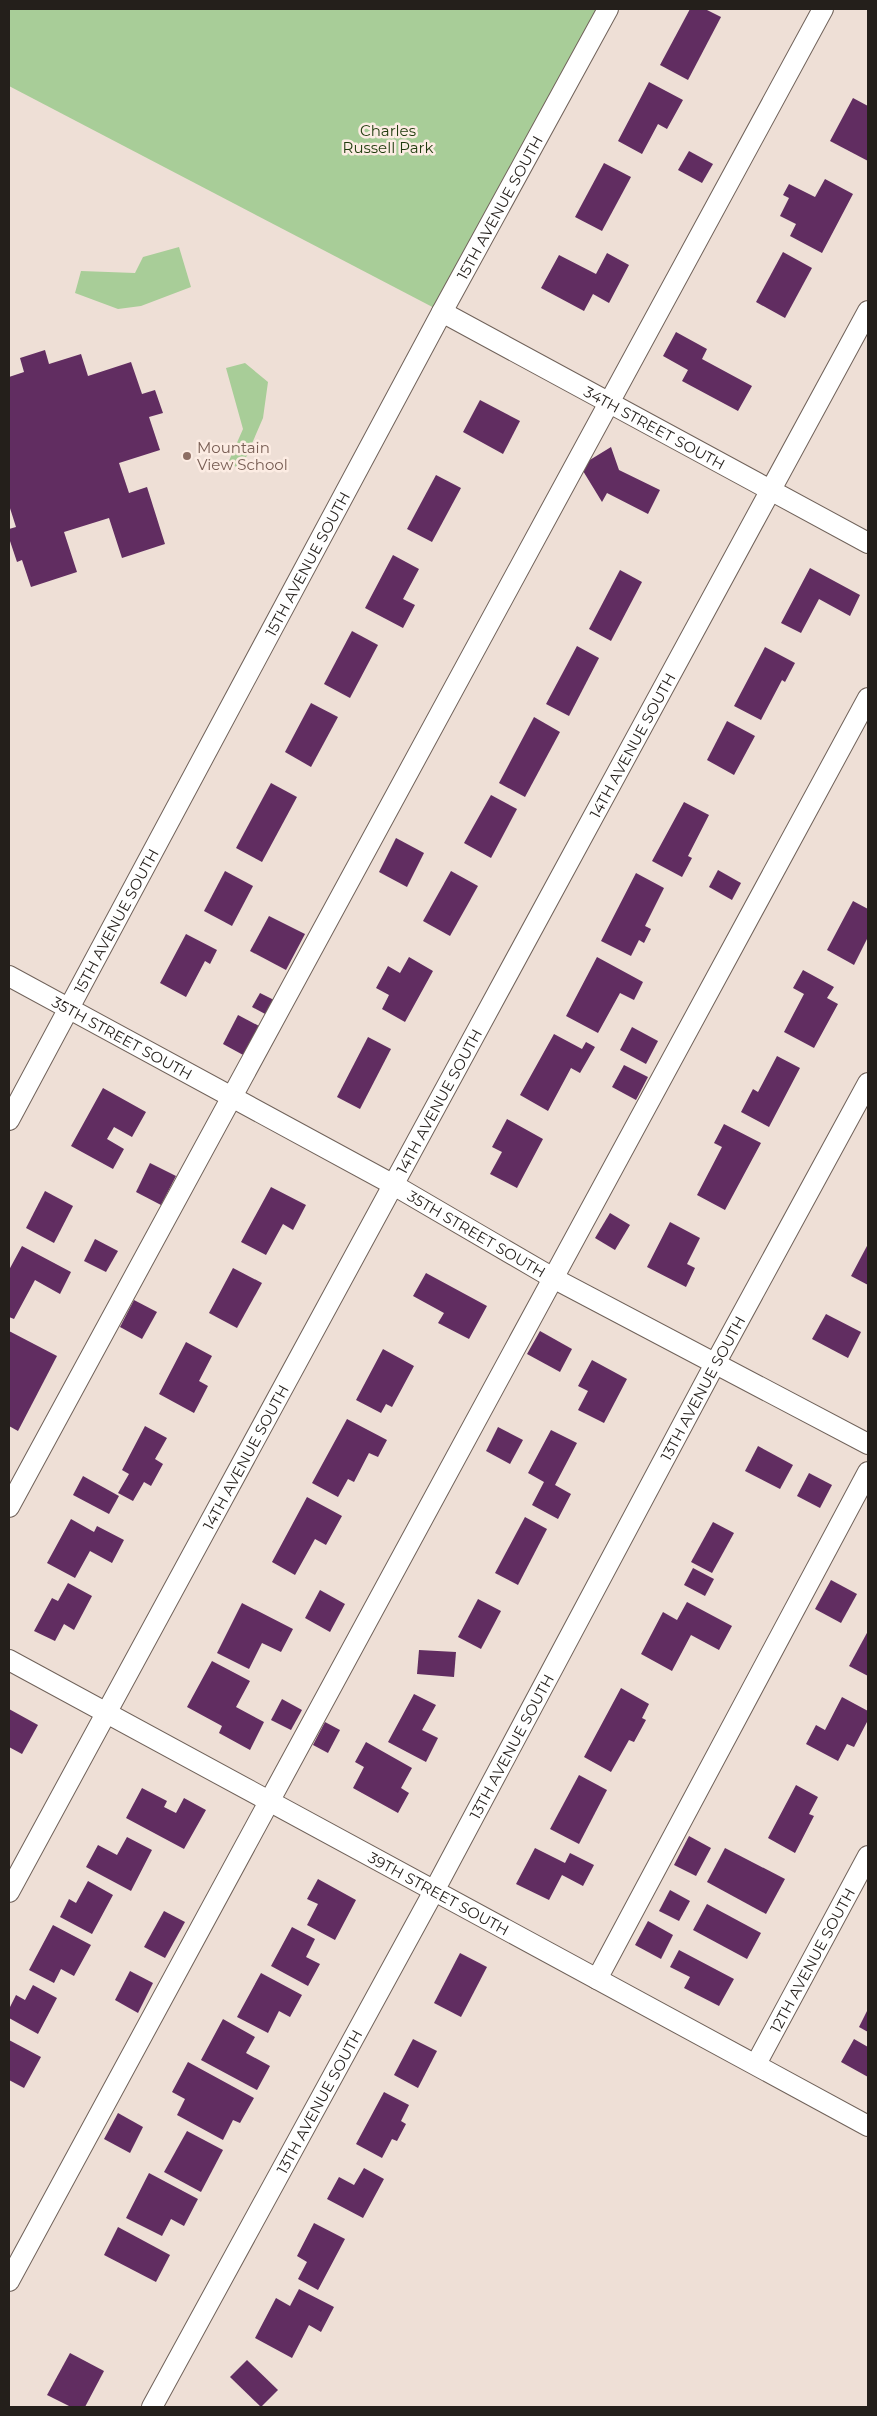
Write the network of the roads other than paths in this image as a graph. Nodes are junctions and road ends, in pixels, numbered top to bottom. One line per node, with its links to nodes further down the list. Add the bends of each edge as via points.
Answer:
1 (608, 9): 4 (street, 15TH AVENUE SOUTH)
2 (823, 9): 5 (street)
3 (868, 311): 6 (street, 14TH AVENUE SOUTH)
4 (442, 312): 5 (street, 34TH STREET SOUTH); 10 (street, 15TH AVENUE SOUTH)
5 (609, 403): 6 (street, 34TH STREET SOUTH); 12 (street)
6 (771, 491): 7 (street, 34TH STREET SOUTH); 14 (street, 14TH AVENUE SOUTH)
7 (868, 543)
8 (868, 698): 15 (street)
9 (9, 976): 10 (street, 35TH STREET SOUTH)
10 (69, 1009): 12 (street, 35TH STREET SOUTH); 13 (street, 15TH AVENUE SOUTH)
11 (868, 1083): 16 (street, 13TH AVENUE SOUTH)
12 (232, 1097): 14 (street, 35TH STREET SOUTH); 19 (street)
13 (9, 1120)
14 (392, 1184): 15 (street, 35TH STREET SOUTH); 21 (street, 14TH AVENUE SOUTH)
15 (553, 1278): 16 (street, 35TH STREET SOUTH); 22 (street)
16 (716, 1362): 17 (street, 35TH STREET SOUTH); 24 (street, 13TH AVENUE SOUTH)
17 (868, 1444)
18 (868, 1472): 26 (street)
19 (9, 1507)
20 (9, 1660): 21 (street, 39TH STREET SOUTH)
21 (106, 1713): 22 (street, 39TH STREET SOUTH); 25 (street, 14TH AVENUE SOUTH)
22 (269, 1800): 24 (street, 39TH STREET SOUTH); 29 (street)
23 (868, 1856): 27 (street, 12TH AVENUE SOUTH)
24 (434, 1891): 26 (street, 39TH STREET SOUTH); 30 (street, 13TH AVENUE SOUTH)
25 (9, 1892)
26 (597, 1979): 27 (street, 39TH STREET SOUTH)
27 (756, 2064): 28 (street, 39TH STREET SOUTH)
28 (868, 2126)
29 (9, 2280)
30 (156, 2406)

